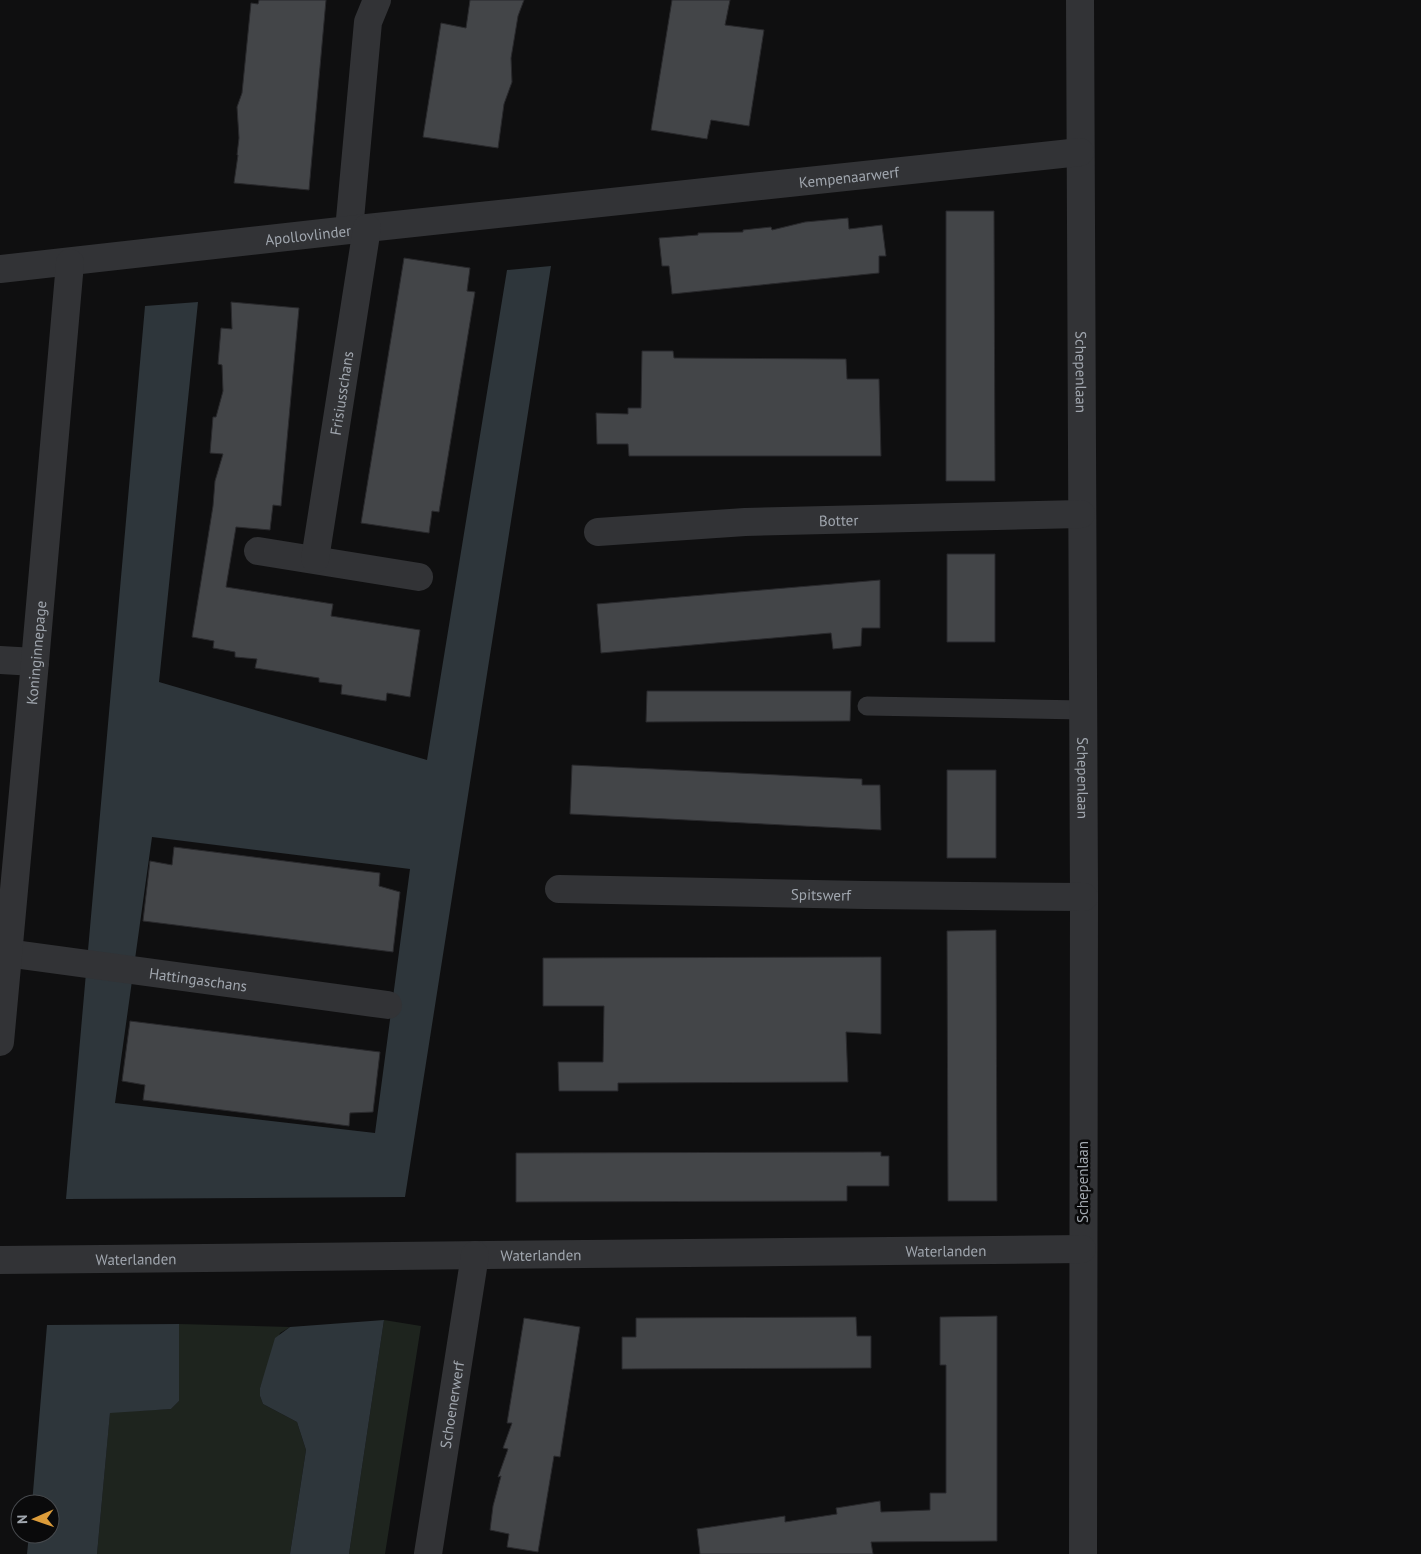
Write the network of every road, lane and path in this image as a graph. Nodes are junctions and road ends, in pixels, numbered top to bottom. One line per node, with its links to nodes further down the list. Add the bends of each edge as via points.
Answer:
1 (377, 0): 5 (street, Frisiusschans, via 368,22)
2 (1080, 0): 3 (street, Schepenlaan)
3 (1080, 152): 4 (street, Kempenaarwerf); 8 (street, Schepenlaan)
4 (617, 202): 5 (street, Apollovlinder)
5 (358, 229): 6 (street, Apollovlinder); 11 (street, Frisiusschans)
6 (70, 262): 7 (street, Apollovlinder); 14 (street, Koninginnepage)
7 (0, 270)
8 (1081, 514): 9 (street, Botter, via 746,522); 16 (street, Schepenlaan)
9 (598, 532)
10 (258, 551): 11 (street)
11 (315, 559): 12 (street)
12 (419, 577)
13 (0, 660): 14 (street)
14 (35, 662): 19 (street, Koninginnepage)
15 (866, 706): 16 (lane)
16 (1082, 710): 18 (street, Schepenlaan)
17 (560, 889): 18 (street, Spitswerf)
18 (1084, 897): 22 (street, Schepenlaan)
19 (4, 952): 20 (street, Hattingaschans); 21 (street, Koninginnepage)
20 (388, 1005)
21 (0, 1042)
22 (1082, 1249): 23 (street, Waterlanden); 26 (street, Schepenlaan)
23 (474, 1255): 24 (street, Waterlanden); 25 (street, Schoenerwerf)
24 (0, 1260)
25 (428, 1554)
26 (1083, 1554)

